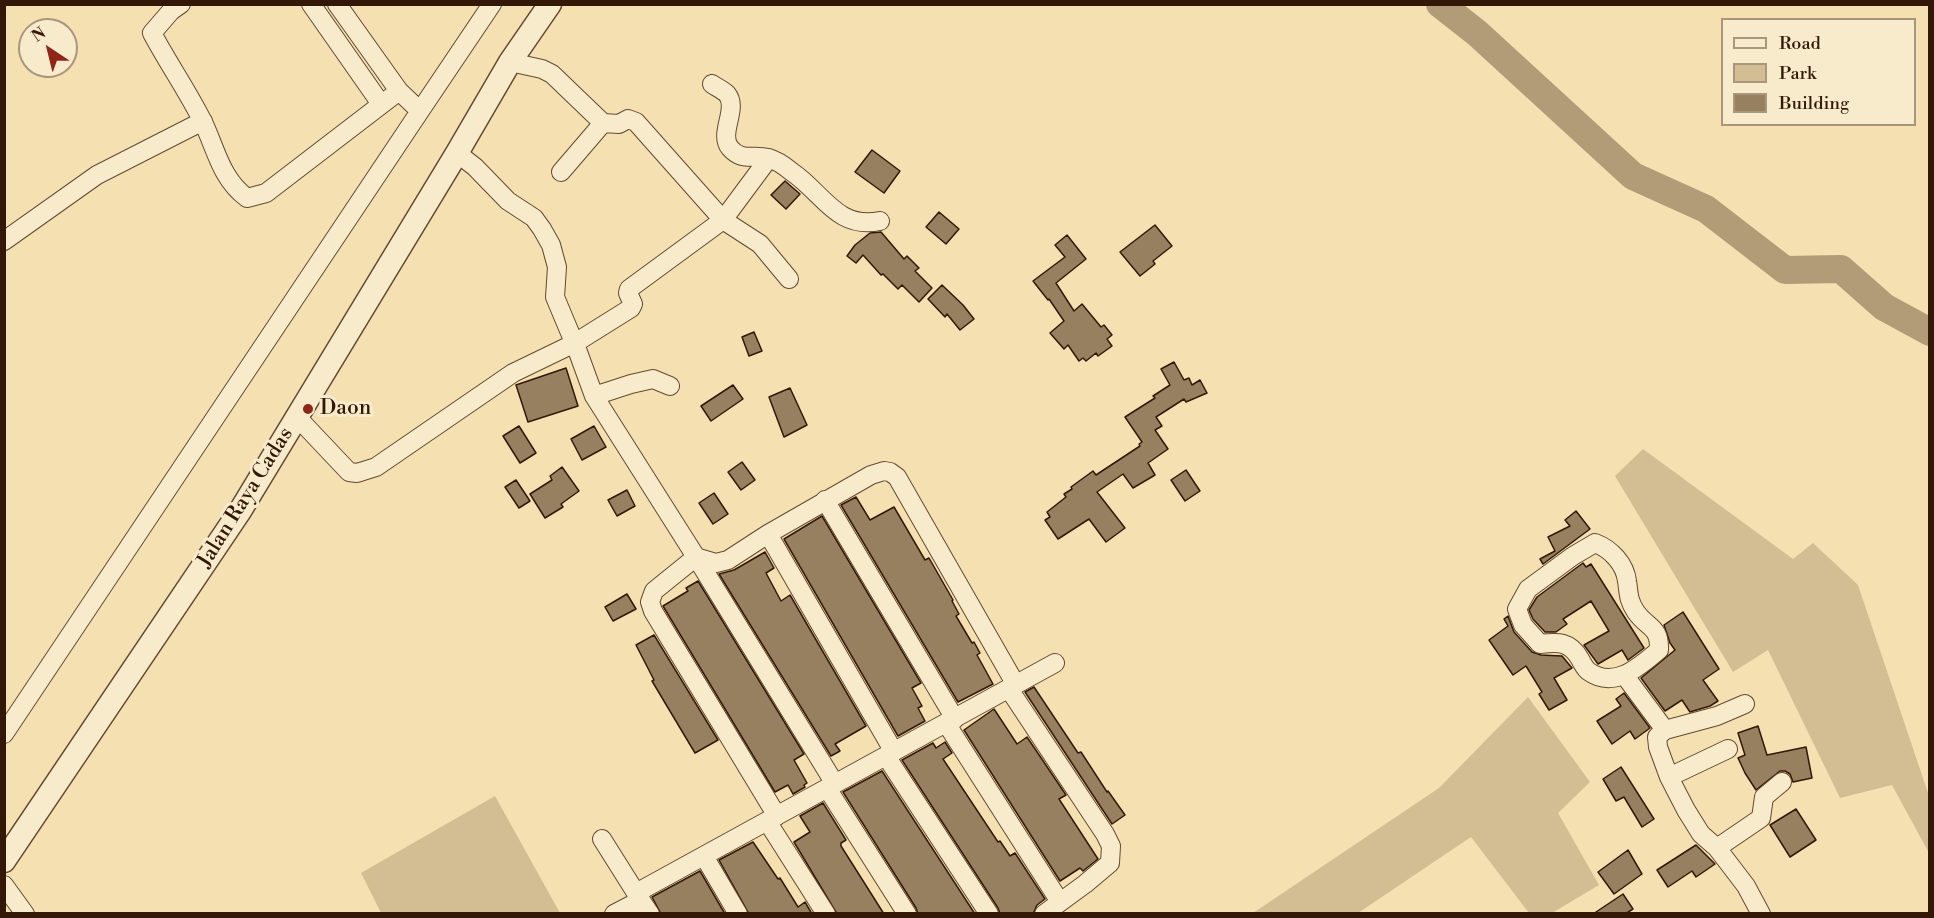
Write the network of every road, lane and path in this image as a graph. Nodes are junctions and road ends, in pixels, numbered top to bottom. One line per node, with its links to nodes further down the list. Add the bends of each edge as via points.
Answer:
1 (181, 4): 11 (street, via 152,33)
2 (311, 4): 9 (street)
3 (337, 4): 8 (street)
4 (492, 4): 10 (street)
5 (550, 4): 6 (street, Jalan Raya Cadas)
6 (510, 62): 12 (street, via 552,74); 13 (street, Jalan Raya Cadas)
7 (712, 84): 14 (street, via 730,100 728,144 742,157)
8 (399, 91): 9 (street); 10 (street)
9 (381, 104): 11 (street, via 266,193 247,198 224,173)
10 (420, 111): 33 (street)
11 (203, 122): 18 (street, via 98,175)
12 (603, 123): 15 (street); 16 (street, via 619,124 628,119 636,122)
13 (457, 153): 20 (street, via 508,201 534,218 542,230 557,267 555,297); 23 (street, Jalan Raya Cadas)
14 (769, 158): 16 (street); 17 (street, via 793,172 840,215 854,222)
15 (561, 172)
16 (723, 220): 19 (street, via 760,244); 20 (street, via 631,286 631,308)
17 (880, 221)
18 (4, 241)
19 (789, 279)
20 (575, 343): 22 (street); 23 (street, via 513,373 376,467 357,473 340,465)
21 (670, 387): 22 (street, via 653,379)
22 (594, 396): 26 (street)
23 (297, 417): 43 (street, Jalan Raya Cadas, via 240,512)
24 (825, 500): 25 (street); 29 (street, via 871,475 884,471 897,477); 31 (street)
25 (768, 534): 26 (street, via 728,560 716,563); 35 (street)
26 (696, 557): 38 (street); 39 (street, via 654,591 650,602)
27 (1055, 663): 29 (street)
28 (1625, 676): 28 (street, via 1605,679 1587,670 1575,650 1558,642 1540,644 1523,624 1518,609 1528,589 1595,543 1608,548 1620,562 1632,605 1659,639 1659,650); 32 (street)
29 (1012, 687): 31 (street); 46 (street, via 1111,846 1110,863)
30 (1745, 704): 32 (street)
31 (951, 721): 35 (street); 46 (street)
32 (1665, 730): 36 (street, via 1657,737)
33 (4, 735)
34 (1728, 749): 36 (street)
35 (890, 754): 38 (street); 52 (street)
36 (1669, 777): 41 (street, via 1701,834)
37 (1782, 782): 41 (street, via 1764,797 1761,818)
38 (831, 786): 39 (street); 51 (street)
39 (772, 819): 42 (street); 50 (street)
40 (602, 839): 45 (street)
41 (1717, 848): 54 (street, via 1746,886)
42 (704, 856): 45 (street); 49 (street)
43 (4, 861)
44 (4, 885): 47 (street)
45 (642, 902): 48 (street)
46 (1060, 902): 53 (street)
47 (25, 914)
48 (614, 914)
49 (738, 914)
50 (825, 914)
51 (908, 914)
52 (989, 914)
53 (1044, 914)
54 (1761, 914)

